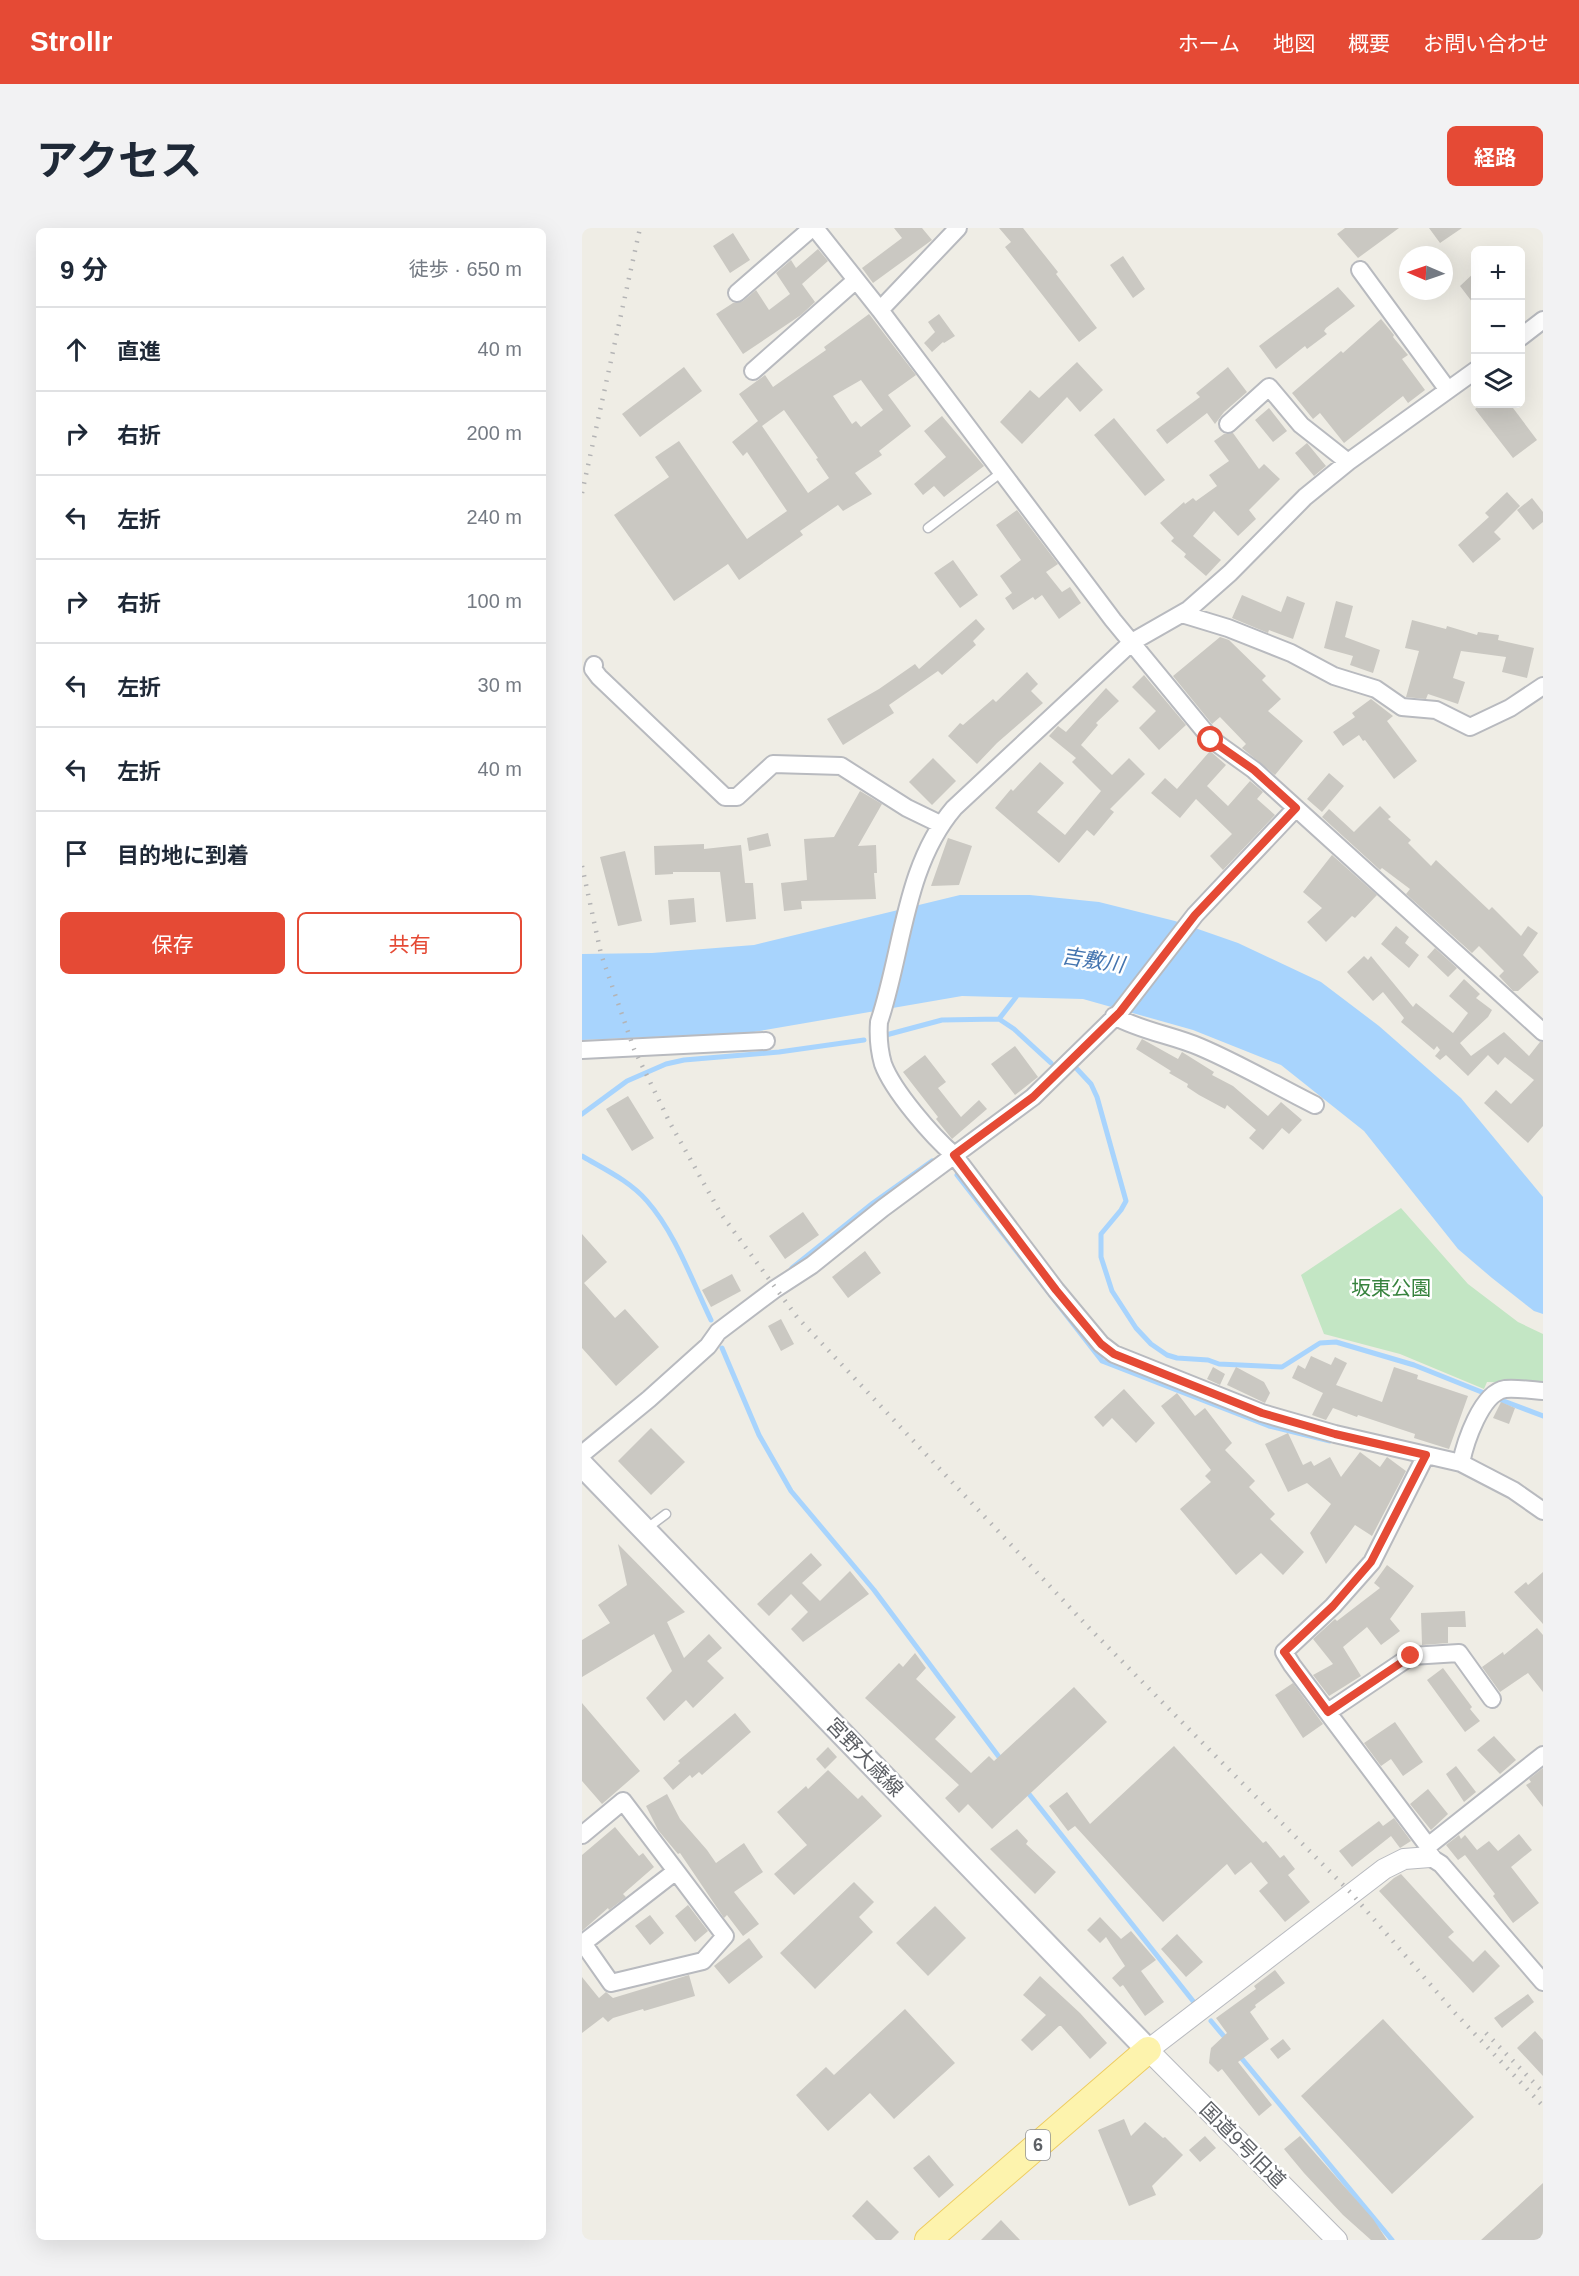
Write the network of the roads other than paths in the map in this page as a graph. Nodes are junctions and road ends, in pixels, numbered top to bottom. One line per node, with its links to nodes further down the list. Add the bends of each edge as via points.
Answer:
1 (814, 228): 4 (street); 5 (street)
2 (958, 228): 6 (street)
3 (1360, 270): 11 (street)
4 (856, 280): 6 (street); 9 (street)
5 (737, 293)
6 (880, 310): 14 (street)
7 (1543, 320): 8 (street)
8 (1525, 334)
9 (753, 371)
10 (1471, 374): 11 (street)
11 (1448, 390): 13 (street)
12 (1228, 424): 13 (street, via 1269,387 1301,425)
13 (1348, 462): 16 (street, via 1305,497 1230,573)
14 (1002, 472): 15 (lane); 17 (street)
15 (928, 528)
16 (1182, 614): 17 (street); 19 (street, via 1291,653 1334,676 1376,689 1402,707 1436,710 1470,727 1510,708)
17 (1132, 642): 20 (street, via 1211,740 1254,770); 21 (street)
18 (594, 665): 21 (street, via 599,677 725,797 736,798 773,764 841,766)
19 (1543, 686)
20 (1296, 808): 22 (street, via 1195,915); 23 (street)
21 (940, 824): 27 (street, via 927,847 912,897 878,1036 890,1080)
22 (1117, 1014): 26 (street, via 1134,1027 1202,1048); 27 (street, via 1033,1097)
23 (1543, 1032)
24 (766, 1041): 25 (street)
25 (582, 1050)
26 (1316, 1106)
27 (954, 1155): 29 (street, via 718,1332 708,1346 649,1399); 30 (street, via 1056,1290 1114,1354 1262,1413)
28 (1543, 1391): 31 (street, via 1504,1389 1489,1399 1470,1432)
29 (582, 1454)
30 (1426, 1455): 31 (street); 37 (street, via 1371,1562 1333,1606 1284,1652)
31 (1461, 1463): 33 (street)
32 (582, 1465): 35 (main road, 宮野大歳線)
33 (1543, 1511)
34 (666, 1514): 35 (lane)
35 (646, 1530): 44 (main road, 宮野大歳線)
36 (1492, 1699): 37 (street, via 1459,1653 1411,1656)
37 (1328, 1712): 40 (street)
38 (1543, 1755): 40 (street)
39 (582, 1835): 41 (street, via 623,1801)
40 (1429, 1851): 43 (street); 44 (street, via 1384,1869)
41 (676, 1871): 42 (street); 42 (street, via 725,1936 703,1961 611,1983)
42 (583, 1943)
43 (1543, 1982)
44 (1148, 2050): 45 (main road, 6); 46 (street, 国道9号旧道)
45 (928, 2240)
46 (1338, 2240)

